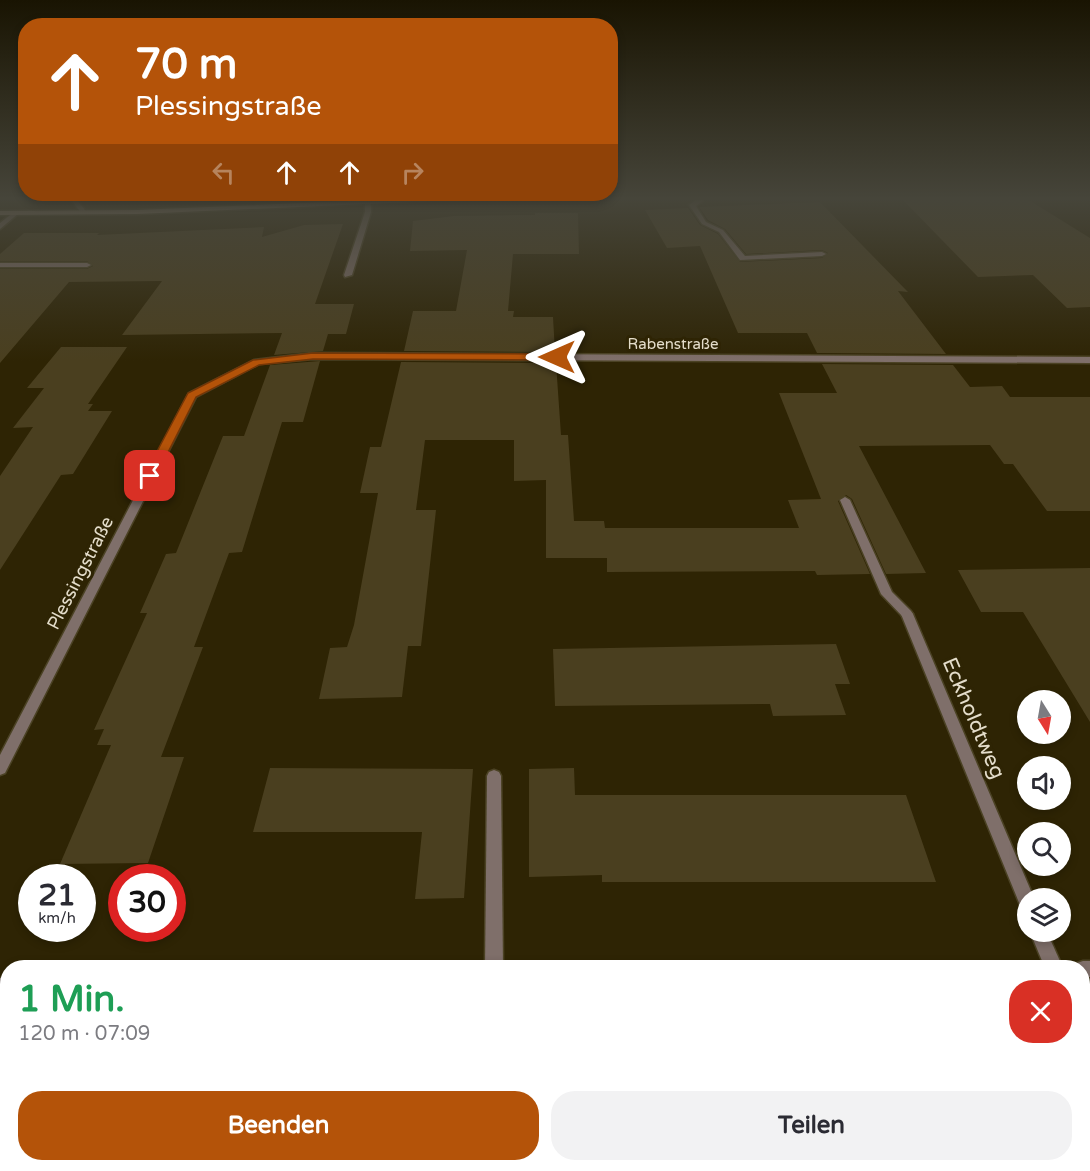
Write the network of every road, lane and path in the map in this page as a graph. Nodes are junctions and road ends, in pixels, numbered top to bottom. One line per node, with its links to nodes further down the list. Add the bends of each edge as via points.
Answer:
1 (355, 252): 6 (street)
2 (738, 252): 3 (street, via 743,258)
3 (822, 254)
4 (0, 265): 5 (street)
5 (87, 265)
6 (348, 275)
7 (1090, 360): 8 (street, Rabenstraße, via 313,356)
8 (257, 362): 10 (street, Plessingstraße, via 192,395)
9 (845, 500): 12 (street, Eckholdtweg, via 887,594 907,614)
10 (0, 769)
11 (494, 776): 14 (street)
12 (1021, 888)
13 (1043, 942): 15 (street)
14 (494, 960)
15 (1051, 960)

